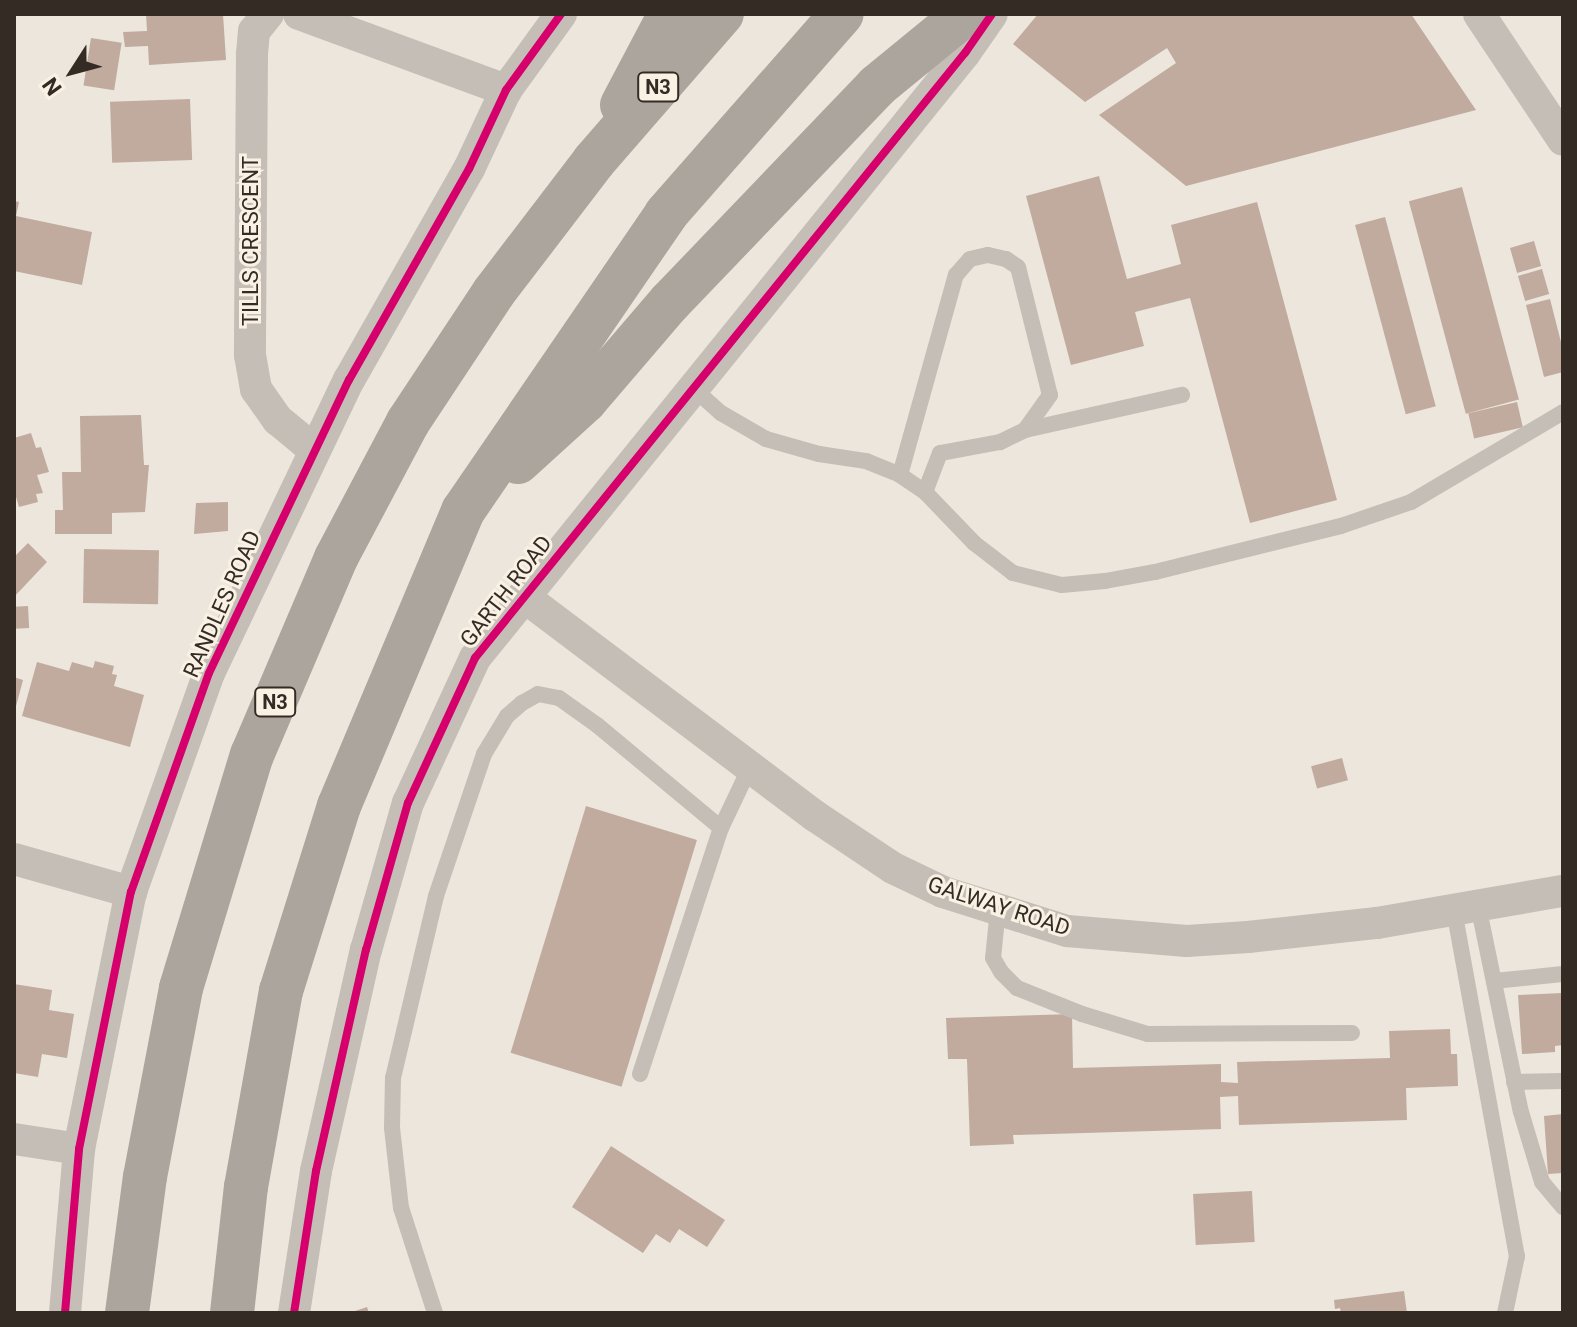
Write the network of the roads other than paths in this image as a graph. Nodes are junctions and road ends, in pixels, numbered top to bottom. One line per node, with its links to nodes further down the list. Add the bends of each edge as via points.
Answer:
1 (268, 14): 17 (street, TILLS CRESCENT, via 254,31 252,55 250,355 256,389 278,420)
2 (299, 14): 10 (street)
3 (561, 14): 10 (street, RANDLES ROAD)
4 (670, 14): 12 (highway)
5 (722, 14): 12 (highway, N3)
6 (842, 14): 20 (highway, via 666,214)
7 (965, 14): 20 (highway, via 877,86 670,302 585,401)
8 (992, 14): 13 (street, GARTH ROAD)
9 (1479, 14): 11 (street)
10 (506, 90): 17 (street, RANDLES ROAD, via 469,169)
11 (1563, 140)
12 (594, 161): 39 (highway, N3, via 494,292 408,422 336,558 252,755 181,988 145,1177)
13 (693, 388): 18 (lane, via 721,413 766,439 866,461); 21 (street, GARTH ROAD)
14 (1182, 395): 16 (lane)
15 (1563, 412): 19 (lane, via 1411,502 1341,526 1105,581 1062,585 1013,573 974,543)
16 (1025, 430): 18 (lane, via 1050,395 1018,267 988,255 970,259 956,275 948,299); 19 (lane, via 1000,442 940,453)
17 (313, 449): 26 (street, RANDLES ROAD, via 209,673)
18 (900, 475): 19 (lane)
19 (925, 492)
20 (463, 511): 40 (highway, via 339,806 281,991 246,1187)
21 (523, 596): 22 (street, GALWAY ROAD); 41 (street, GARTH ROAD, via 475,658 408,803 366,950 320,1156)
22 (750, 767): 23 (lane); 28 (street, GALWAY ROAD, via 893,868 943,892)
23 (721, 828): 32 (lane); 42 (lane, via 559,698 538,694 522,703 507,716 484,754 436,896 393,1078 392,1128 401,1208)
24 (14, 859): 26 (street)
25 (1563, 891): 27 (street, GALWAY ROAD)
26 (131, 892): 36 (street, RANDLES ROAD)
27 (1466, 908): 28 (street, GALWAY ROAD, via 1377,923 1187,941 1067,931); 30 (lane); 43 (lane, via 1517,1256)
28 (998, 909): 31 (lane, via 993,958 1001,972 1017,988 1082,1014 1148,1034)
29 (1563, 974): 30 (lane)
30 (1494, 981): 34 (lane)
31 (1352, 1033)
32 (640, 1074)
33 (1563, 1081): 34 (lane)
34 (1514, 1082): 37 (lane, via 1542,1182)
35 (14, 1139): 36 (street)
36 (79, 1149): 38 (street, RANDLES ROAD)
37 (1563, 1207)
38 (65, 1313)
39 (127, 1313)
40 (232, 1313)
41 (294, 1313)
42 (435, 1313)
43 (1505, 1313)

